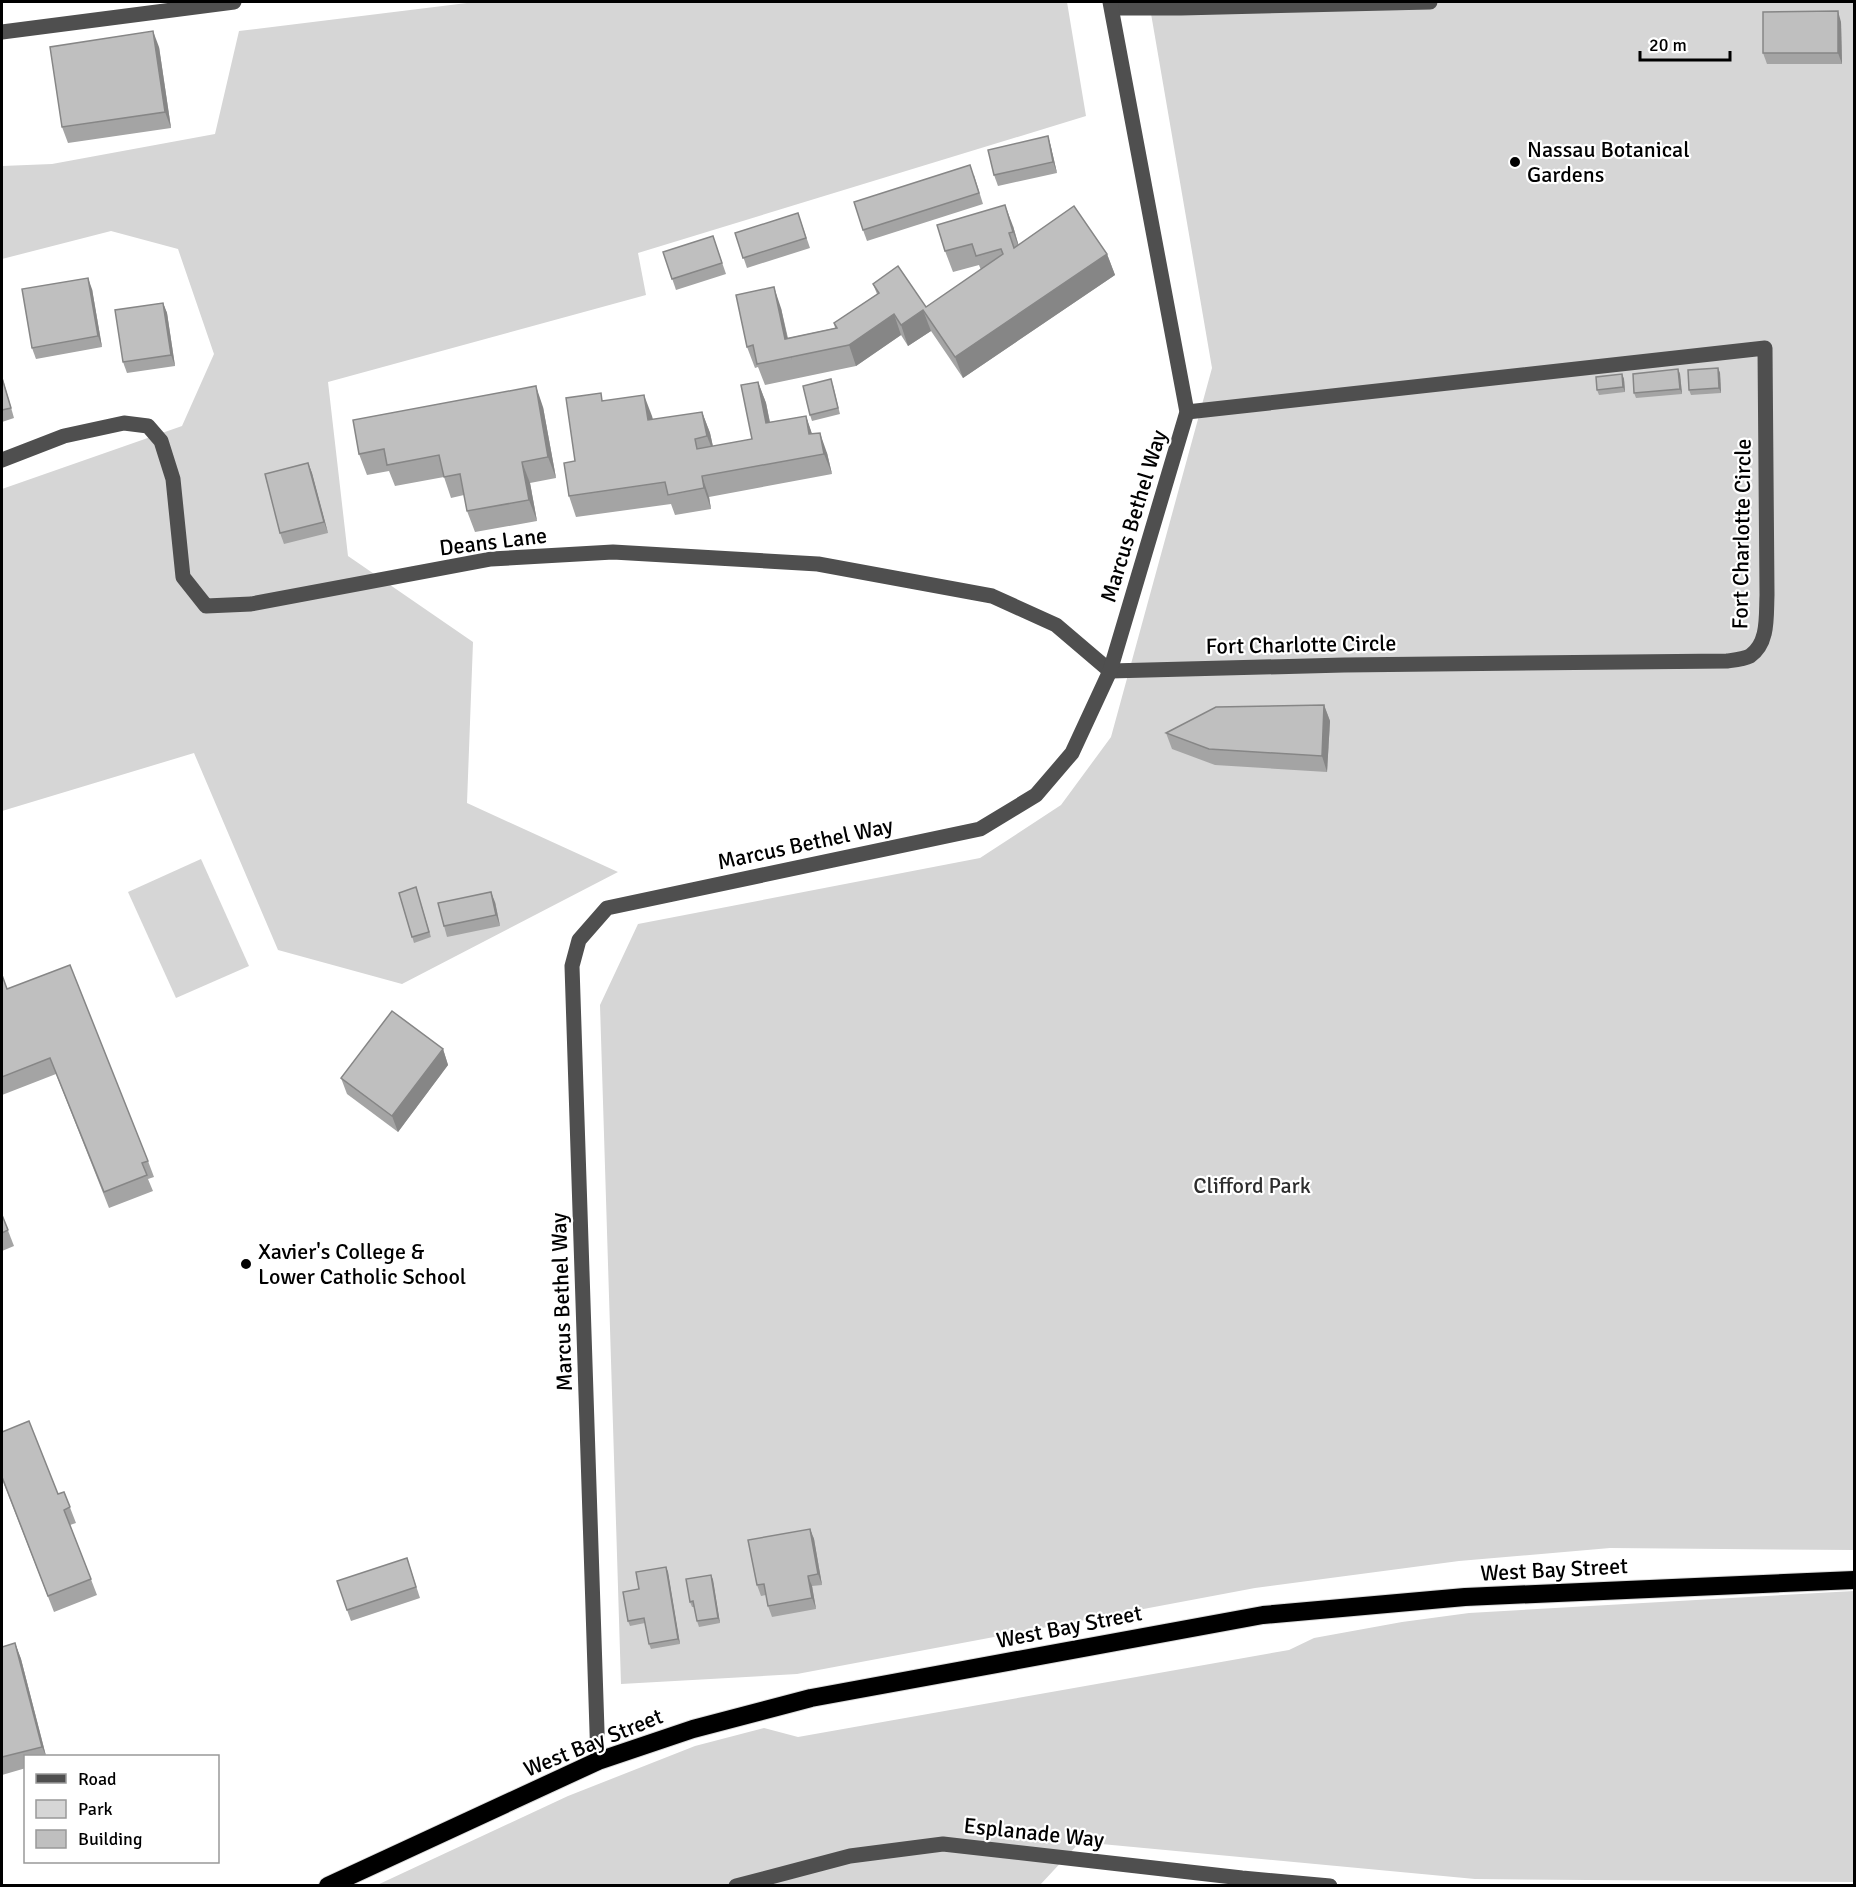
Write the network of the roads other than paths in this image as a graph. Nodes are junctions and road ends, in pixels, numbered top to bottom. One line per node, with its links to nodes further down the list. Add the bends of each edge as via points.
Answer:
1 (234, 2): 4 (street)
2 (1430, 2): 3 (street, via 1181,8)
3 (1111, 5): 5 (street, Marcus Bethel Way)
4 (2, 32)
5 (1187, 412): 7 (street, Marcus Bethel Way); 7 (street, Fort Charlotte Circle, via 1765,348 1767,595 1762,645 1748,657 1727,661)
6 (2, 460): 7 (street, Deans Lane, via 64,436 124,423 148,426 161,441 173,479 183,577 206,606 251,604 491,559 614,552 818,564 992,596 1056,625)
7 (1110, 671): 9 (street, Marcus Bethel Way, via 1072,753 1036,795 980,829 607,908 579,940 572,966)
8 (1854, 1580): 9 (highway, West Bay Street, via 1465,1597 1263,1615 811,1698 693,1729)
9 (598, 1761): 10 (highway, West Bay Street)
10 (328, 1886)
11 (736, 1886): 12 (street, Esplanade Way, via 850,1856 942,1844)
12 (1330, 1886)

